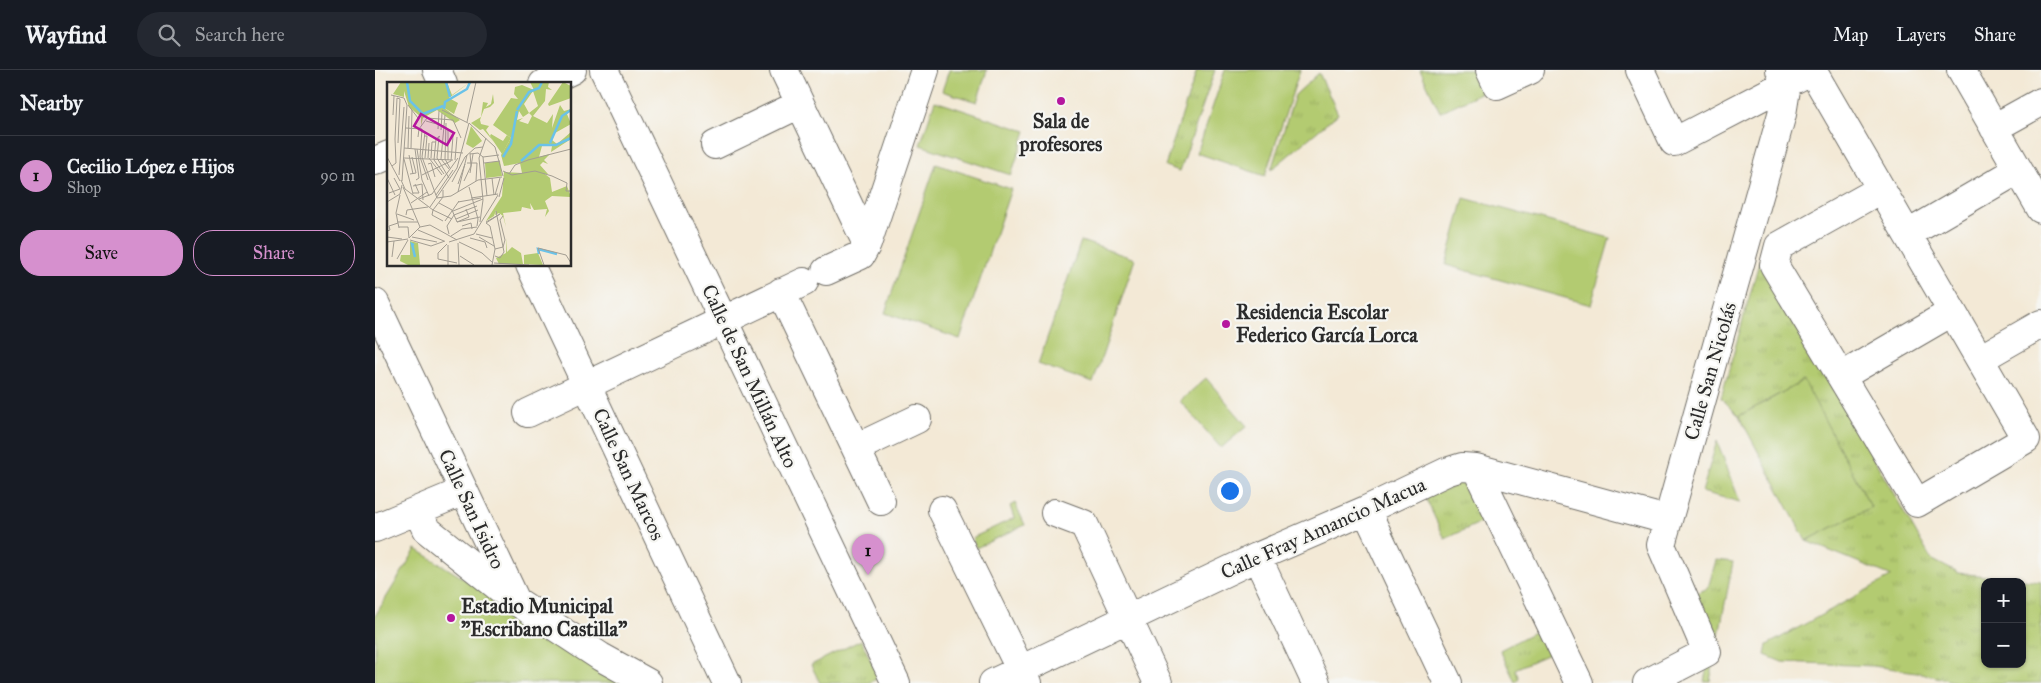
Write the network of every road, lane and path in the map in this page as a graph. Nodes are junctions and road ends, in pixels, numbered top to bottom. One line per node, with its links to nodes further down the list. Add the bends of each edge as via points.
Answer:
1 (437, 70): 12 (street)
2 (573, 70): 13 (street)
3 (604, 70): 29 (street, Calle de San Millán Alto)
4 (784, 70): 15 (street)
5 (925, 70): 24 (street)
6 (1530, 70): 11 (street)
7 (1639, 70): 10 (street, via 1675,142)
8 (1812, 70): 10 (street); 21 (street)
9 (1961, 70): 16 (street)
10 (1783, 77): 44 (street, Calle San Nicolás, via 1781,114)
11 (1493, 78)
12 (442, 82)
13 (547, 82)
14 (2041, 102): 16 (street)
15 (800, 104): 17 (street); 24 (street)
16 (1994, 128): 20 (street)
17 (715, 145)
18 (387, 156): 19 (street)
19 (375, 161)
20 (2019, 170): 22 (street); 23 (street)
21 (1881, 189): 23 (street); 32 (street, via 1779,246 1774,265)
22 (2041, 208)
23 (1908, 234): 28 (street)
24 (867, 244): 26 (street, via 861,255)
25 (530, 266): 33 (street, Calle San Marcos)
26 (804, 282): 29 (street); 36 (street)
27 (375, 303): 38 (street, Calle San Isidro)
28 (1952, 312): 31 (street); 32 (street)
29 (723, 320): 33 (street); 52 (street, Calle de San Millán Alto)
30 (2041, 324): 31 (street)
31 (1980, 359): 32 (street, via 2026,439 1917,503)
32 (1842, 376)
33 (587, 384): 34 (street); 51 (street, Calle San Marcos)
34 (528, 413)
35 (917, 419): 36 (street)
36 (856, 448): 39 (street)
37 (1476, 468): 41 (street, Calle Fray Amancio Macua, via 1446,472); 44 (street, Calle Fray Amancio Macua); 57 (street)
38 (464, 491): 42 (street); 47 (street, Calle San Isidro)
39 (881, 501)
40 (942, 510): 49 (street)
41 (1367, 510): 46 (street, Calle Fray Amancio Macua); 56 (street)
42 (418, 511): 45 (street); 47 (street, via 426,529)
43 (1055, 513): 48 (street, via 1085,524)
44 (1667, 520): 58 (street, Calle San Nicolás, via 1661,545 1707,652)
45 (375, 528)
46 (1257, 557): 48 (street, Calle Fray Amancio Macua); 55 (street)
47 (516, 601): 50 (street, via 601,657)
48 (1128, 619): 49 (street, Calle Fray Amancio Macua); 54 (street)
49 (1024, 676): 53 (street, Calle Fray Amancio Macua)
50 (648, 683)
51 (727, 683)
52 (896, 683)
53 (993, 683)
54 (1158, 683)
55 (1316, 683)
56 (1448, 683)
57 (1579, 683)
58 (1647, 683)

